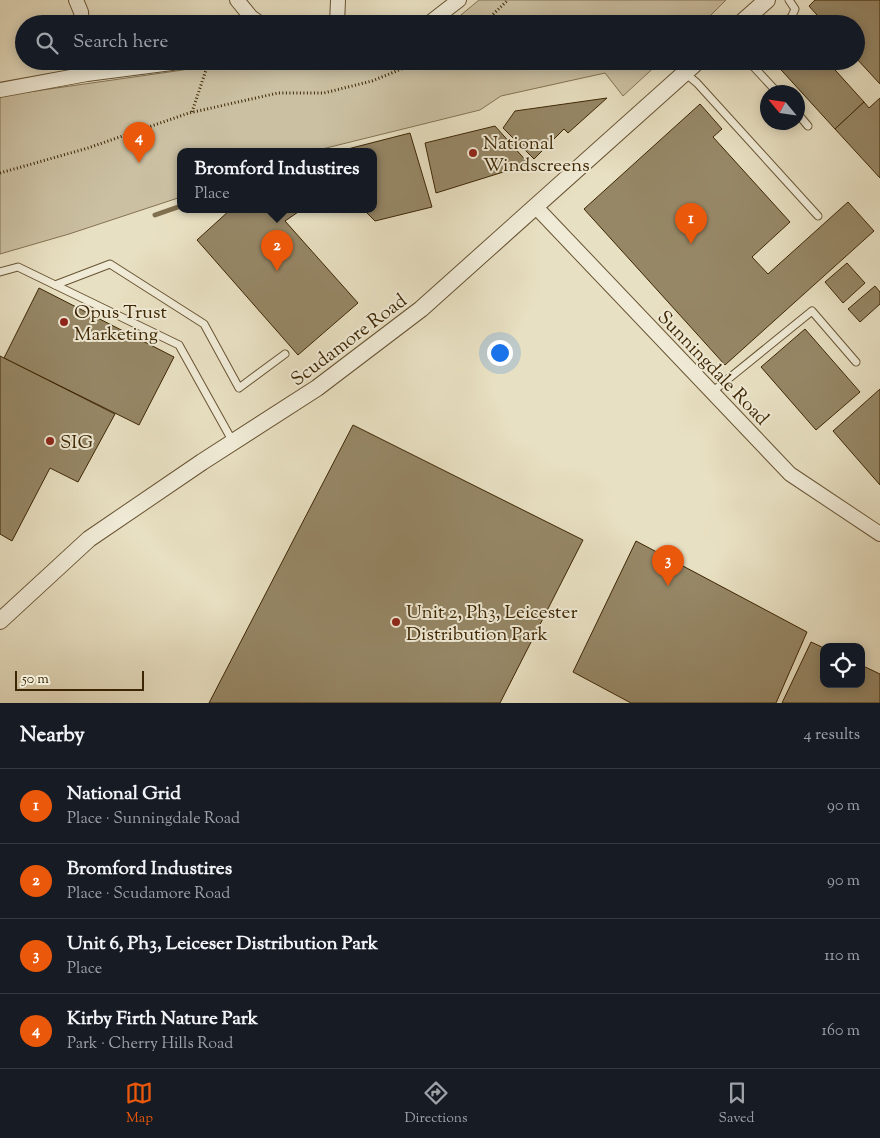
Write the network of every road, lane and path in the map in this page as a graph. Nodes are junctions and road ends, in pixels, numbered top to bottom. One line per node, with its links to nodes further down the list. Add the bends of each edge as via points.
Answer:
1 (76, 0): 8 (street)
2 (237, 0): 9 (street)
3 (338, 0): 10 (street)
4 (459, 0): 11 (street)
5 (508, 0): 12 (path)
6 (790, 0): 14 (lane, via 795,9)
7 (763, 1): 13 (street)
8 (81, 15)
9 (248, 15)
10 (337, 15)
11 (440, 15)
12 (492, 15)
13 (749, 15)
14 (792, 15)
15 (78, 70): 22 (street)
16 (206, 70): 23 (path, via 193,111)
17 (399, 70): 23 (path, via 372,81 324,93 278,93)
18 (689, 70): 20 (street, Scudamore Road)
19 (757, 70): 21 (lane)
20 (686, 73): 27 (street, Scudamore Road); 28 (lane)
21 (770, 85)
22 (0, 90)
23 (189, 113): 26 (path, via 88,148)
24 (805, 122): 25 (lane)
25 (808, 126)
26 (0, 173)
27 (536, 207): 33 (street, Sunningdale Road); 34 (street, Scudamore Road, via 421,309 317,388)
28 (818, 216)
29 (0, 272): 30 (lane, via 18,267)
30 (55, 285): 31 (lane, via 110,264 204,324 239,388); 34 (lane, via 179,344)
31 (284, 354)
32 (856, 362): 33 (lane, via 812,312)
33 (712, 392): 35 (street, Sunningdale Road, via 790,474)
34 (233, 442): 36 (street, Scudamore Road, via 89,539)
35 (880, 534)
36 (0, 621)

